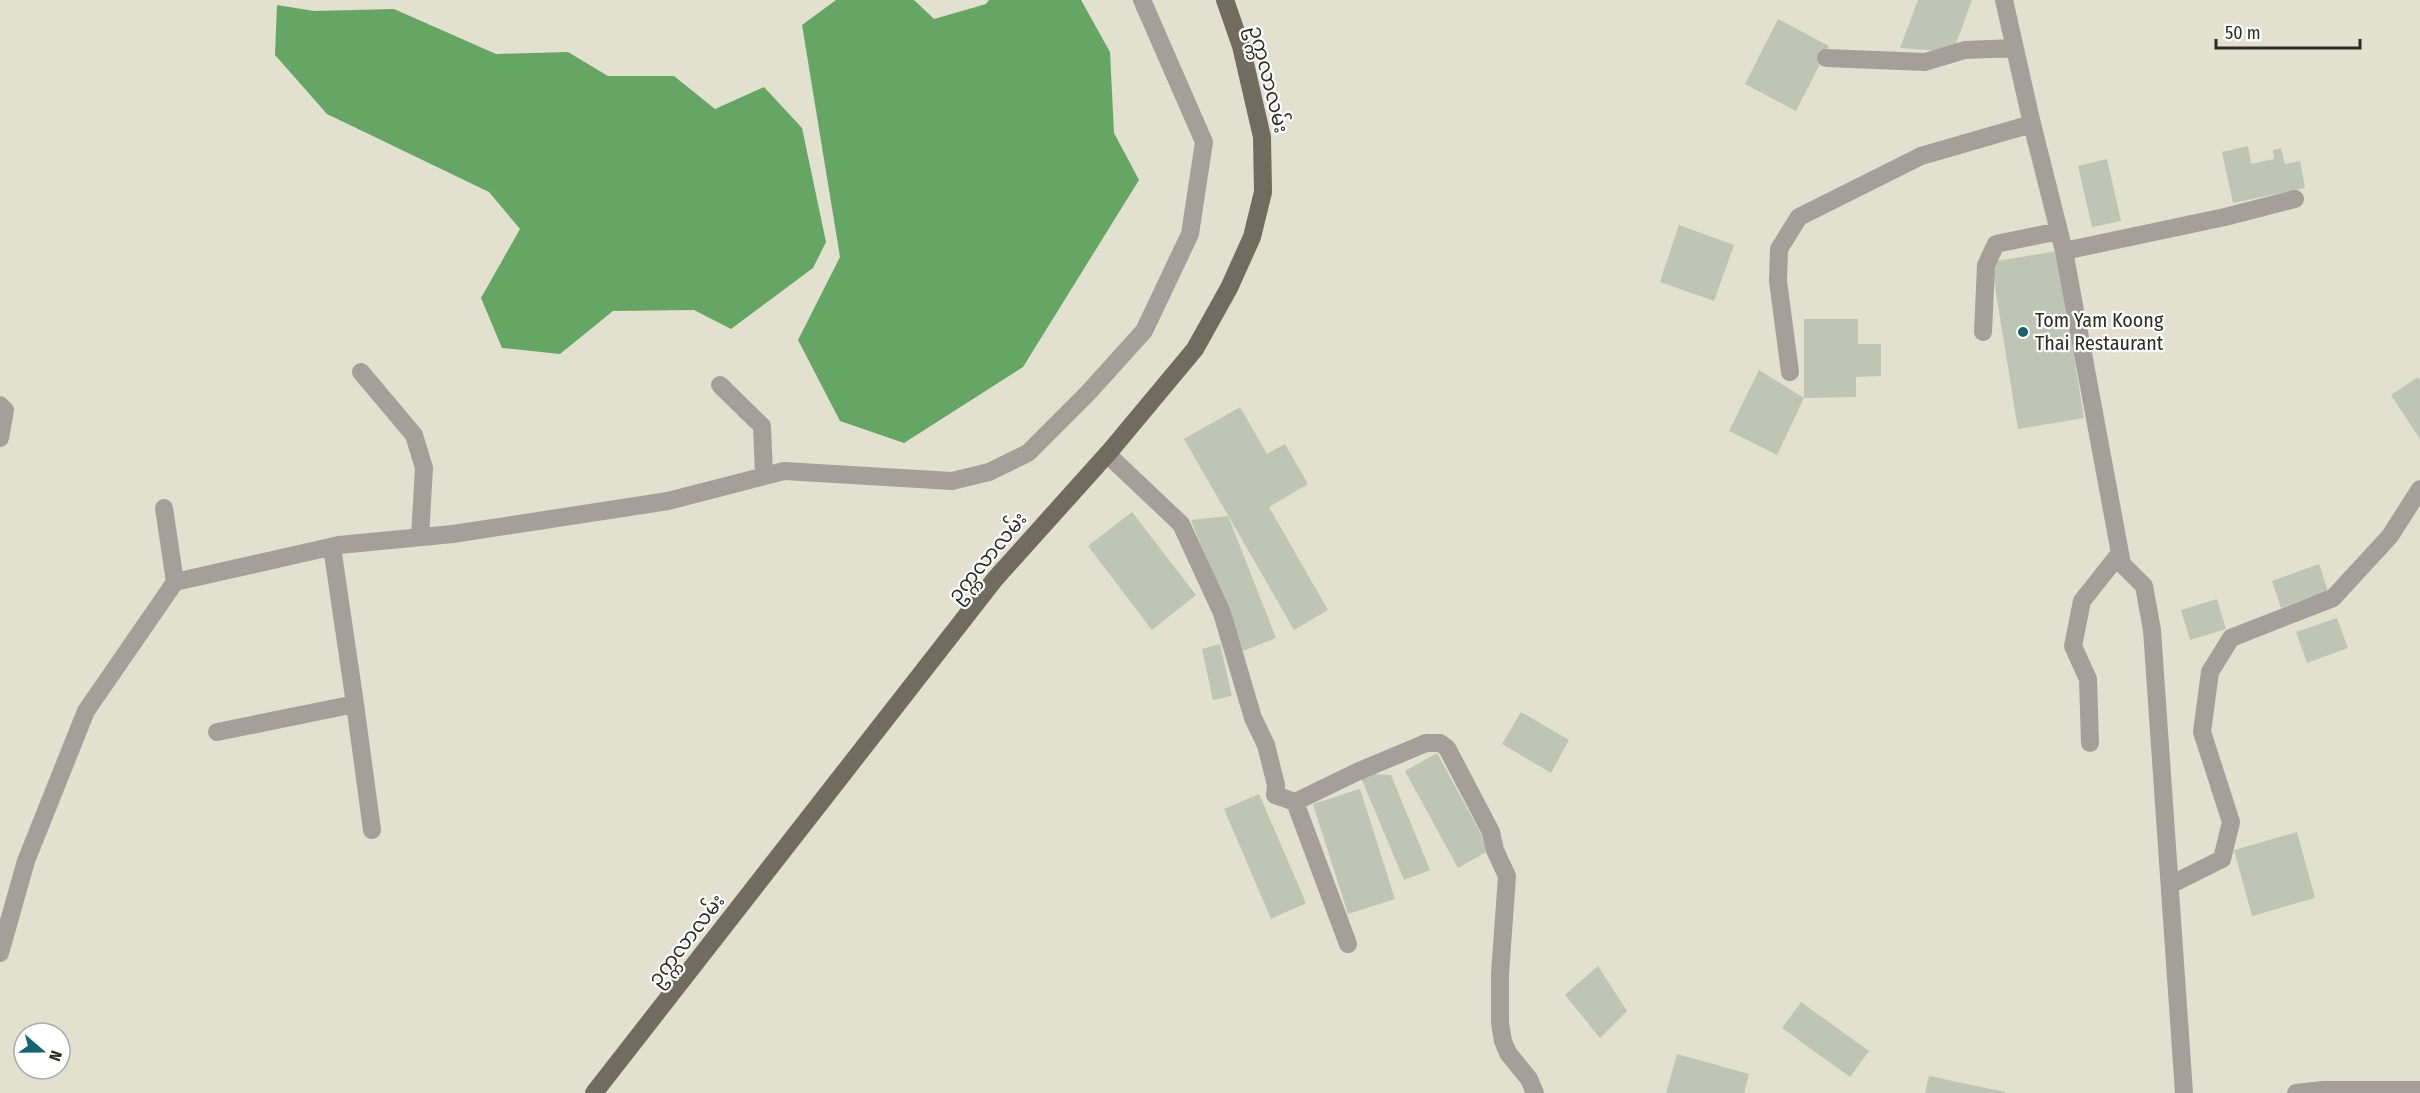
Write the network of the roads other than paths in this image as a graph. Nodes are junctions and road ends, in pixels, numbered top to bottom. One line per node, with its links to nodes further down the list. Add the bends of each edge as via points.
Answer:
1 (1142, 0): 17 (street, via 1204,142 1190,234 1144,332 1028,453 989,472 952,481 784,471)
2 (1225, 0): 16 (main road, ဥက္ကလာလမ်း, via 1241,46 1262,136 1263,192 1252,237 1229,288 1194,349)
3 (2004, 0): 4 (street)
4 (2014, 48): 5 (street, via 1965,50 1925,63); 6 (street)
5 (1826, 58)
6 (2032, 124): 8 (street); 12 (street, via 1921,156 1799,217 1779,249 1778,281)
7 (2295, 199): 9 (street)
8 (2059, 231): 9 (street); 10 (street, via 1995,244 1986,265)
9 (2064, 251): 22 (street)
10 (1983, 332)
11 (361, 372): 20 (street, via 414,435 424,468)
12 (1790, 372)
13 (720, 385): 17 (street, via 762,426)
14 (0, 405): 15 (street, via 5,410)
15 (0, 438)
16 (1107, 454): 27 (street, via 1181,524 1222,613 1253,718 1266,745 1275,795); 33 (main road, ဥက္ကလာလမ်း, via 995,579)
17 (764, 476): 20 (street, via 668,501)
18 (2420, 489): 29 (street, via 2390,536 2333,598 2231,638 2210,672 2202,732 2231,822 2222,859)
19 (164, 508): 23 (street)
20 (420, 537): 21 (street)
21 (332, 547): 23 (street); 24 (street)
22 (2120, 553): 26 (street, via 2082,601 2073,646 2088,679); 29 (street, via 2122,564 2144,586 2152,630)
23 (175, 582): 31 (street, via 86,711 26,861)
24 (355, 704): 25 (street); 28 (street)
25 (217, 732)
26 (2091, 743)
27 (1295, 802): 30 (street); 34 (street, via 1426,743 1440,743 1447,748 1491,832 1507,876 1500,1023 1508,1053 1529,1079)
28 (372, 830)
29 (2170, 885): 35 (street)
30 (1348, 944)
31 (0, 953)
32 (2420, 1090): 36 (street)
33 (594, 1093)
34 (1534, 1093)
35 (2184, 1093)
36 (2296, 1093)

